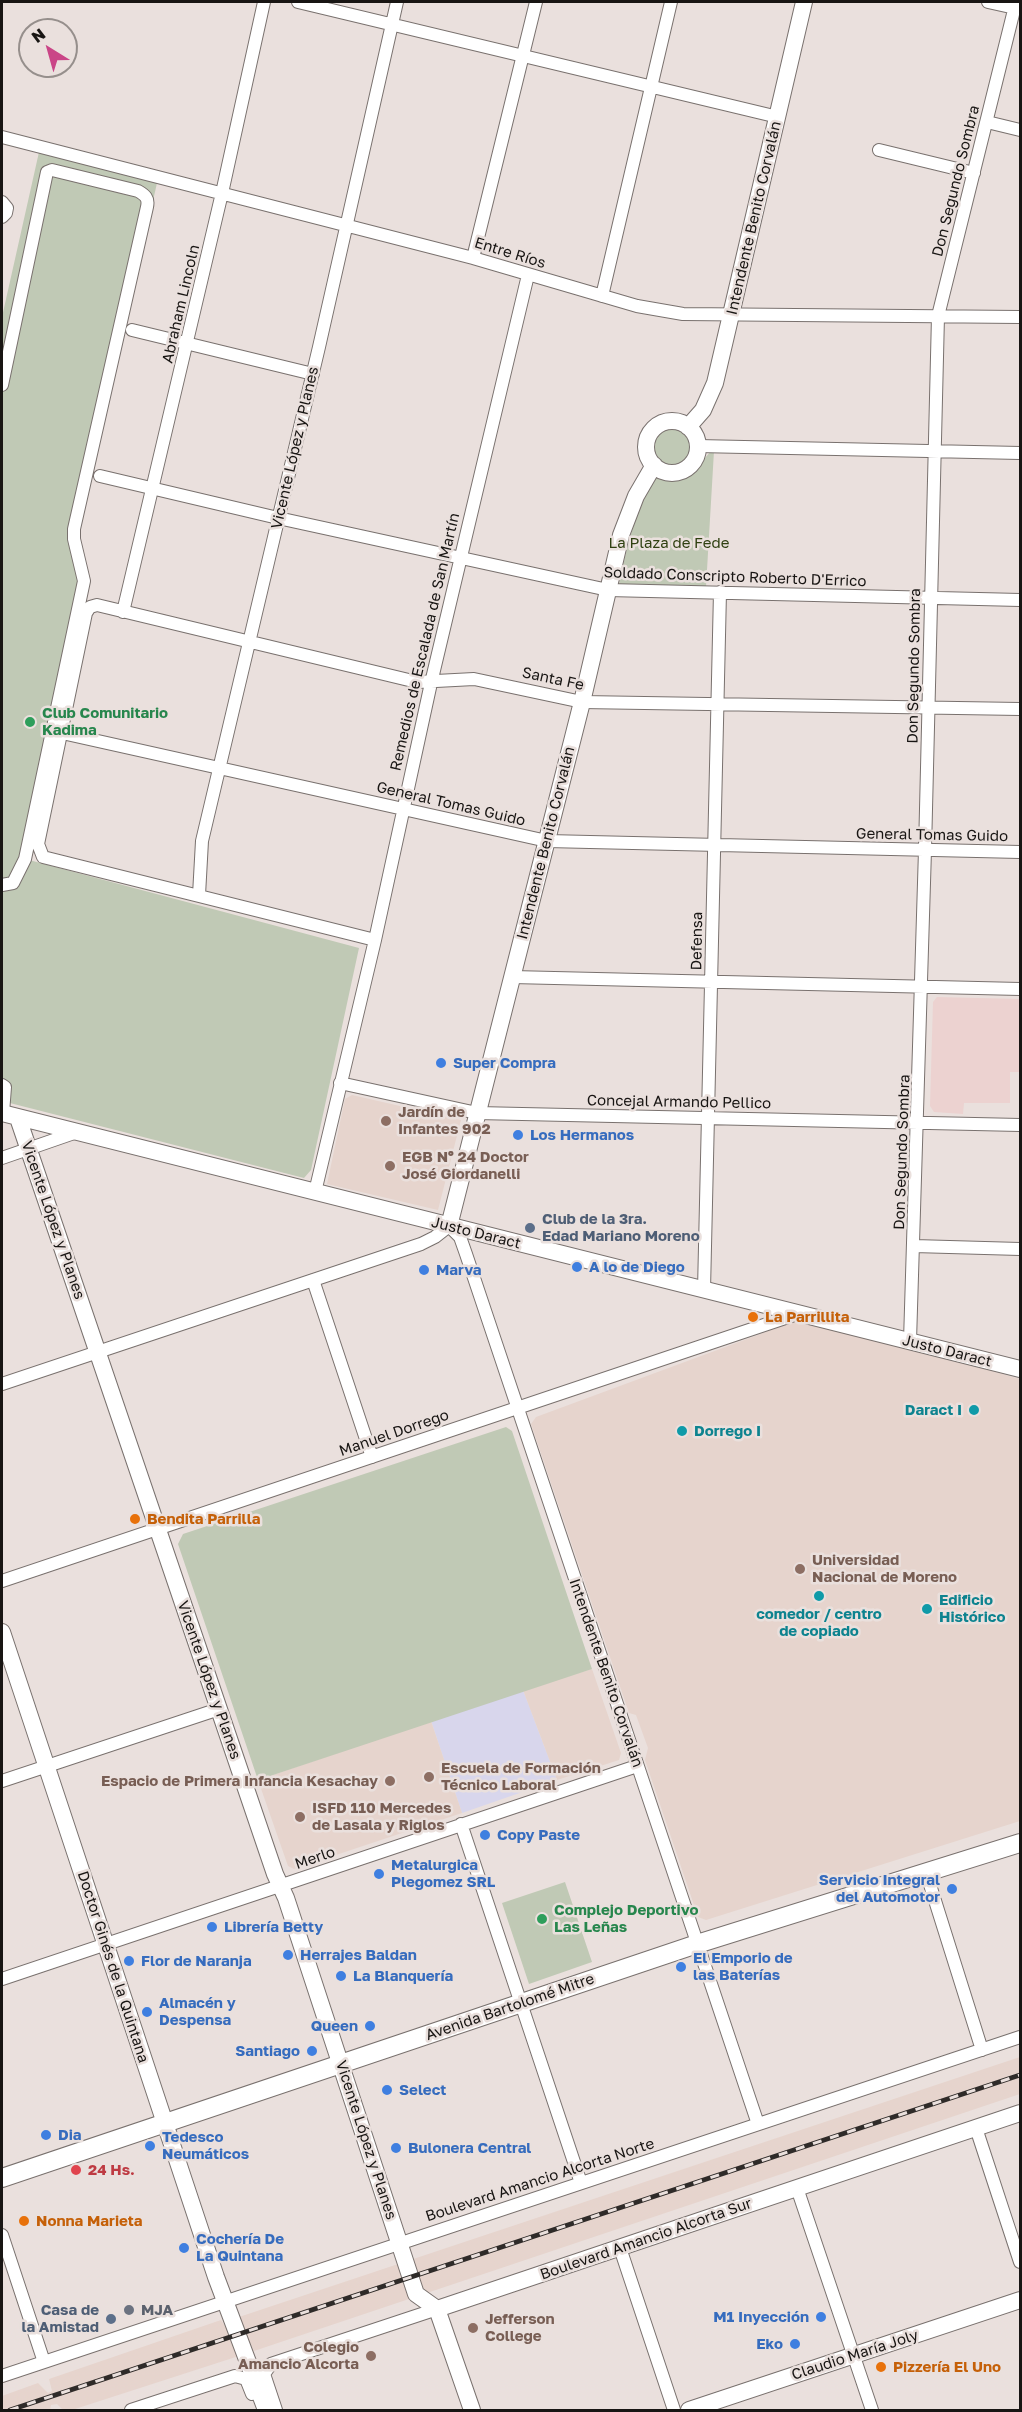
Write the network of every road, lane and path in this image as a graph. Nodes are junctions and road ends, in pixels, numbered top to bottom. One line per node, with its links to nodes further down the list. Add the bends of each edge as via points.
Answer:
1 (264, 2): 18 (street, Abraham Lincoln)
2 (298, 2): 9 (street)
3 (397, 2): 9 (street, Vicente López y Planes)
4 (536, 2): 10 (street)
5 (671, 2): 11 (street)
6 (804, 2): 12 (street, Intendente Benito Corvalán)
7 (988, 2): 8 (street)
8 (1016, 5): 13 (street, Don Segundo Sombra)
9 (391, 24): 10 (street); 21 (street, Vicente López y Planes)
10 (523, 56): 11 (street); 22 (street)
11 (650, 86): 12 (street); 24 (street)
12 (778, 117): 25 (street, Intendente Benito Corvalán)
13 (987, 122): 14 (street); 17 (street, Don Segundo Sombra)
14 (1020, 130)
15 (2, 137): 18 (street, Entre Ríos)
16 (879, 150): 17 (street)
17 (974, 173): 26 (street, Don Segundo Sombra)
18 (222, 193): 21 (street, Entre Ríos); 29 (street, Abraham Lincoln)
19 (2, 202): 20 (street, via 7,210)
20 (2, 217)
21 (347, 225): 22 (street, Entre Ríos); 30 (street, Vicente López y Planes)
22 (473, 258): 23 (street, Entre Ríos)
23 (528, 275): 24 (street, Entre Ríos); 40 (street, Remedios de Escalada de San Martín)
24 (602, 296): 25 (street, Entre Ríos, via 683,314)
25 (733, 315): 26 (street, Entre Ríos); 32 (street, Intendente Benito Corvalán, via 709,401)
26 (938, 316): 27 (street, Entre Ríos); 34 (street, Don Segundo Sombra)
27 (1020, 317)
28 (132, 330): 29 (street)
29 (187, 343): 30 (street); 38 (street, Abraham Lincoln)
30 (313, 374): 39 (street, Vicente López y Planes)
31 (2, 385): 59 (street, via 47,172 52,170 145,195 147,207 76,513 74,539 83,572 82,593 25,859 13,883)
32 (688, 426): 33 (street); 36 (street, via 665,422 651,432 646,449)
33 (698, 446): 34 (street); 36 (street, via 686,468 669,472)
34 (936, 452): 35 (street); 43 (street, Don Segundo Sombra)
35 (1020, 453)
36 (654, 465): 41 (street, Intendente Benito Corvalán, via 628,516)
37 (100, 476): 38 (street, Soldado Conscripto Roberto D'Errico)
38 (153, 489): 39 (street, Soldado Conscripto Roberto D'Errico); 45 (street, Abraham Lincoln)
39 (279, 518): 40 (street, Soldado Conscripto Roberto D'Errico); 46 (street, Vicente López y Planes)
40 (459, 558): 41 (street, Soldado Conscripto Roberto D'Errico); 47 (street, Remedios de Escalada de San Martín)
41 (608, 590): 42 (street, Soldado Conscripto Roberto D'Errico); 48 (street, Intendente Benito Corvalán)
42 (720, 592): 43 (street, Soldado Conscripto Roberto D'Errico); 49 (street, Defensa)
43 (931, 598): 44 (street, Soldado Conscripto Roberto D'Errico); 50 (street, Don Segundo Sombra)
44 (1020, 600)
45 (123, 612): 46 (street, Santa Fe); 52 (street, Santa Fe, via 97,605 86,614)
46 (249, 643): 47 (street, Santa Fe); 53 (street, Vicente López y Planes)
47 (430, 683): 48 (street, Santa Fe, via 474,679); 54 (street, Remedios de Escalada de San Martín)
48 (582, 702): 49 (street, Santa Fe); 55 (street, Intendente Benito Corvalán)
49 (718, 703): 50 (street, Santa Fe); 56 (street, Defensa)
50 (928, 707): 51 (street, Santa Fe); 57 (street, Don Segundo Sombra)
51 (1020, 709)
52 (62, 733): 53 (street, General Tomas Guido); 60 (street, via 38,844 43,856)
53 (220, 768): 54 (street, General Tomas Guido); 60 (street, Vicente López y Planes, via 202,841)
54 (402, 808): 55 (street, General Tomas Guido); 61 (street, Remedios de Escalada de San Martín)
55 (547, 841): 56 (street, General Tomas Guido); 62 (street, Intendente Benito Corvalán)
56 (714, 845): 57 (street, General Tomas Guido); 63 (street, Defensa)
57 (925, 850): 58 (street, General Tomas Guido); 64 (street, Don Segundo Sombra)
58 (1020, 852)
59 (2, 885)
60 (199, 895): 61 (street)
61 (375, 940): 66 (street, Remedios de Escalada de San Martín)
62 (512, 977): 63 (street); 68 (street, Intendente Benito Corvalán)
63 (711, 981): 64 (street); 70 (street, Defensa)
64 (921, 986): 65 (street); 71 (street, Don Segundo Sombra)
65 (1020, 989)
66 (340, 1083): 68 (street, Concejal Armando Pellico); 76 (street, Remedios de Escalada de San Martín)
67 (2, 1085): 69 (street)
68 (477, 1113): 70 (street, Concejal Armando Pellico); 77 (street, Intendente Benito Corvalán)
69 (8, 1115): 73 (street, Justo Daract); 74 (street, Vicente López y Planes)
70 (708, 1118): 71 (street, Concejal Armando Pellico); 81 (street, Defensa)
71 (918, 1123): 72 (street, Concejal Armando Pellico); 78 (street, Don Segundo Sombra)
72 (1020, 1125)
73 (78, 1132): 74 (street); 76 (street, Justo Daract)
74 (29, 1149): 75 (street); 84 (street, Vicente López y Planes)
75 (2, 1158)
76 (315, 1192): 77 (street, Justo Daract)
77 (449, 1226): 80 (street, via 435,1237); 81 (street, Justo Daract); 87 (street, Intendente Benito Corvalán, via 460,1238)
78 (914, 1246): 79 (street); 83 (street, Don Segundo Sombra)
79 (1020, 1249)
80 (313, 1280): 84 (street); 88 (street)
81 (704, 1290): 82 (street, Justo Daract)
82 (797, 1314): 83 (street, Justo Daract); 87 (street, Manuel Dorrego)
83 (910, 1341): 85 (street, Justo Daract)
84 (98, 1352): 86 (street); 89 (street, Vicente López y Planes)
85 (1020, 1369)
86 (2, 1384)
87 (517, 1407): 88 (street, Manuel Dorrego); 94 (street, Intendente Benito Corvalán)
88 (372, 1456): 89 (street, Manuel Dorrego)
89 (158, 1529): 90 (street, Manuel Dorrego); 92 (street, Vicente López y Planes)
90 (2, 1581)
91 (2, 1632): 93 (street, Doctor Ginés de la Quintana)
92 (219, 1709): 93 (street); 99 (street, Vicente López y Planes)
93 (46, 1766): 95 (street); 100 (street, Doctor Ginés de la Quintana)
94 (637, 1766): 96 (street, Merlo); 101 (street, Intendente Benito Corvalán)
95 (2, 1781)
96 (461, 1824): 99 (street, Merlo); 103 (street)
97 (1020, 1843): 98 (main road, Avenida Bartolomé Mitre)
98 (926, 1872): 101 (main road, Avenida Bartolomé Mitre); 105 (street)
99 (280, 1885): 100 (street, Merlo); 106 (street, Vicente López y Planes)
100 (105, 1944): 102 (street, Merlo); 108 (street, Doctor Ginés de la Quintana)
101 (697, 1944): 103 (main road, Avenida Bartolomé Mitre); 109 (street, Intendente Benito Corvalán)
102 (2, 1979)
103 (520, 2002): 106 (main road, Avenida Bartolomé Mitre); 112 (street)
104 (1020, 2037): 105 (street, Boulevard Amancio Alcorta Norte)
105 (982, 2050): 109 (street, Boulevard Amancio Alcorta Norte)
106 (341, 2063): 108 (main road, Avenida Bartolomé Mitre); 115 (street, Vicente López y Planes)
107 (1020, 2113): 110 (street, Boulevard Amancio Alcorta Sur)
108 (165, 2123): 111 (main road, Avenida Bartolomé Mitre); 120 (street, Doctor Ginés de la Quintana)
109 (758, 2124): 112 (street, Boulevard Amancio Alcorta Norte)
110 (976, 2128): 113 (street, Boulevard Amancio Alcorta Sur); 117 (street)
111 (2, 2178)
112 (581, 2182): 115 (street, Boulevard Amancio Alcorta Norte)
113 (797, 2188): 116 (street, Boulevard Amancio Alcorta Sur); 123 (street)
114 (2, 2235): 124 (street)
115 (401, 2243): 118 (street, Vicente López y Planes); 120 (street, Boulevard Amancio Alcorta Norte)
116 (620, 2248): 121 (street, Boulevard Amancio Alcorta Sur); 131 (street)
117 (1020, 2262)
118 (416, 2294): 121 (street); 122 (street)
119 (1020, 2300): 123 (street, Claudio María Joly)
120 (225, 2301): 124 (street, Boulevard Amancio Alcorta Norte); 128 (street, Doctor Ginés de la Quintana)
121 (437, 2309): 122 (street, Boulevard Amancio Alcorta Sur); 130 (street)
122 (409, 2318): 129 (street, Boulevard Amancio Alcorta Sur, via 271,2364 264,2374)
123 (853, 2356): 132 (street, Claudio María Joly); 133 (street)
124 (44, 2362): 125 (street, Boulevard Amancio Alcorta Norte)
125 (2, 2376)
126 (131, 2410): 127 (street, via 235,2376 246,2379)
127 (257, 2410)
128 (266, 2410)
129 (276, 2410)
130 (472, 2410)
131 (674, 2410)
132 (689, 2410)
133 (872, 2410)

